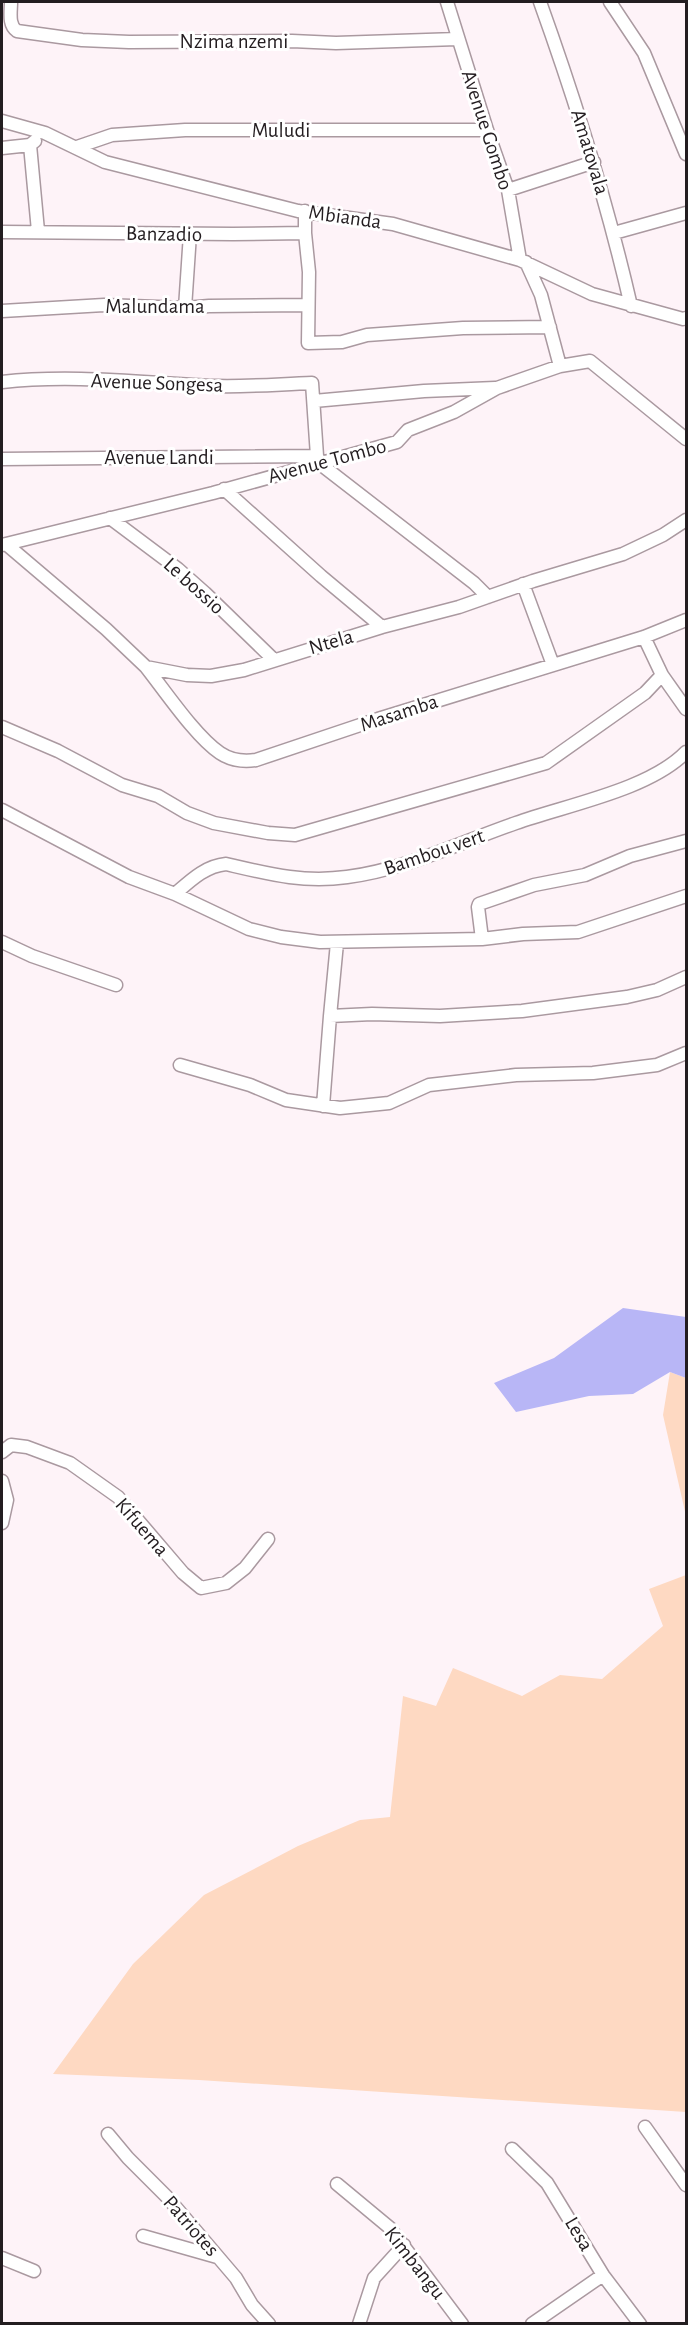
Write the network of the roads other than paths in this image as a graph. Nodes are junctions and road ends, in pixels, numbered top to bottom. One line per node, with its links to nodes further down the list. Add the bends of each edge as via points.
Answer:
1 (11, 2): 5 (street, Nzima nzemi, via 12,27 17,31 82,40 336,43)
2 (447, 2): 5 (street, Avenue Gombo)
3 (540, 2): 13 (street, Amatovala)
4 (610, 2): 12 (street, via 644,53)
5 (458, 39): 7 (street, Avenue Gombo)
6 (2, 121): 8 (street, Mbianda)
7 (487, 130): 10 (street, Muludi, via 185,129 112,135); 14 (street, Avenue Gombo)
8 (45, 133): 9 (street); 10 (street, Mbianda)
9 (30, 145): 11 (street); 17 (street)
10 (77, 147): 15 (street, Mbianda, via 105,162)
11 (2, 148)
12 (687, 154)
13 (594, 162): 14 (street); 19 (street, Amatovala)
14 (508, 190): 22 (street, Avenue Gombo)
15 (305, 212): 20 (street); 22 (street, Mbianda, via 393,224)
16 (687, 213): 19 (street)
17 (38, 231): 18 (street, Banzadio); 21 (street, Banzadio)
18 (2, 232)
19 (614, 232): 24 (street, Amatovala)
20 (305, 233): 21 (street, Banzadio); 23 (street)
21 (190, 234): 25 (street)
22 (523, 261): 24 (street, Mbianda, via 592,294); 28 (street, Avenue Gombo, via 541,295)
23 (308, 305): 25 (street, Malundama); 28 (street, via 308,343 463,328)
24 (632, 306): 27 (street, Mbianda)
25 (185, 308): 26 (street, Malundama, via 104,305)
26 (2, 311)
27 (685, 320)
28 (550, 327): 29 (street, Avenue Gombo)
29 (560, 366): 31 (street, Avenue Tombo); 33 (street, Avenue Tombo, via 590,361)
30 (2, 382): 32 (street, Avenue Songesa, via 220,386 312,383)
31 (497, 388): 32 (street); 35 (street, Avenue Tombo, via 454,412 408,430 397,442)
32 (314, 401): 35 (street)
33 (687, 439)
34 (2, 459): 35 (street, Avenue Landi)
35 (318, 460): 36 (street, Avenue Tombo); 41 (street)
36 (224, 489): 37 (street, Avenue Tombo); 43 (street)
37 (110, 518): 39 (street, Avenue Tombo); 45 (street, Le bossio, via 178,569)
38 (687, 520): 40 (street, Ntela, via 623,554)
39 (4, 545): 47 (street)
40 (523, 584): 41 (street, Ntela); 46 (street)
41 (488, 597): 43 (street, Ntela)
42 (687, 620): 44 (street, Masamba)
43 (382, 627): 45 (street, Ntela)
44 (644, 637): 46 (street, Masamba); 48 (street)
45 (273, 659): 47 (street, Ntela, via 211,676)
46 (553, 665): 47 (street, Masamba, via 244,762 221,754 206,742)
47 (146, 667)
48 (662, 675): 49 (street); 50 (street, via 645,693 546,763 295,835 214,823 158,796 122,785)
49 (687, 709)
50 (2, 727)
51 (687, 753): 54 (street, Bambou vert, via 635,785 384,870 307,880 216,865)
52 (2, 810): 54 (street, via 129,877)
53 (687, 841): 56 (street, via 479,904)
54 (175, 894): 58 (street, via 265,934)
55 (687, 896): 56 (street, via 578,932)
56 (482, 939): 58 (street)
57 (2, 942): 60 (street)
58 (337, 943): 61 (street)
59 (687, 977): 61 (street, via 627,997 522,1011 440,1017)
60 (116, 985)
61 (330, 1016): 64 (street)
62 (687, 1053): 64 (street, via 657,1065 440,1083 389,1102 340,1108)
63 (180, 1065): 64 (street, via 286,1100)
64 (323, 1106)
65 (2, 1452): 68 (street, Kifuema, via 11,1445 27,1447 70,1463 118,1497 183,1574 201,1587 226,1583 245,1568)
66 (2, 1482): 67 (street, via 7,1500)
67 (2, 1523)
68 (268, 1539)
69 (645, 2127): 73 (street)
70 (108, 2133): 77 (street, Patriotes)
71 (512, 2149): 79 (street, Lesa, via 554,2193)
72 (337, 2184): 75 (street, Kimbangu, via 390,2228)
73 (687, 2185)
74 (143, 2236): 77 (street)
75 (404, 2245): 81 (street, via 374,2278); 82 (street, Kimbangu)
76 (2, 2258): 78 (street)
77 (218, 2258): 80 (street, Patriotes)
78 (34, 2271)
79 (603, 2275): 83 (street); 84 (street, Lesa)
80 (269, 2324)
81 (359, 2324)
82 (462, 2324)
83 (532, 2324)
84 (640, 2324)

